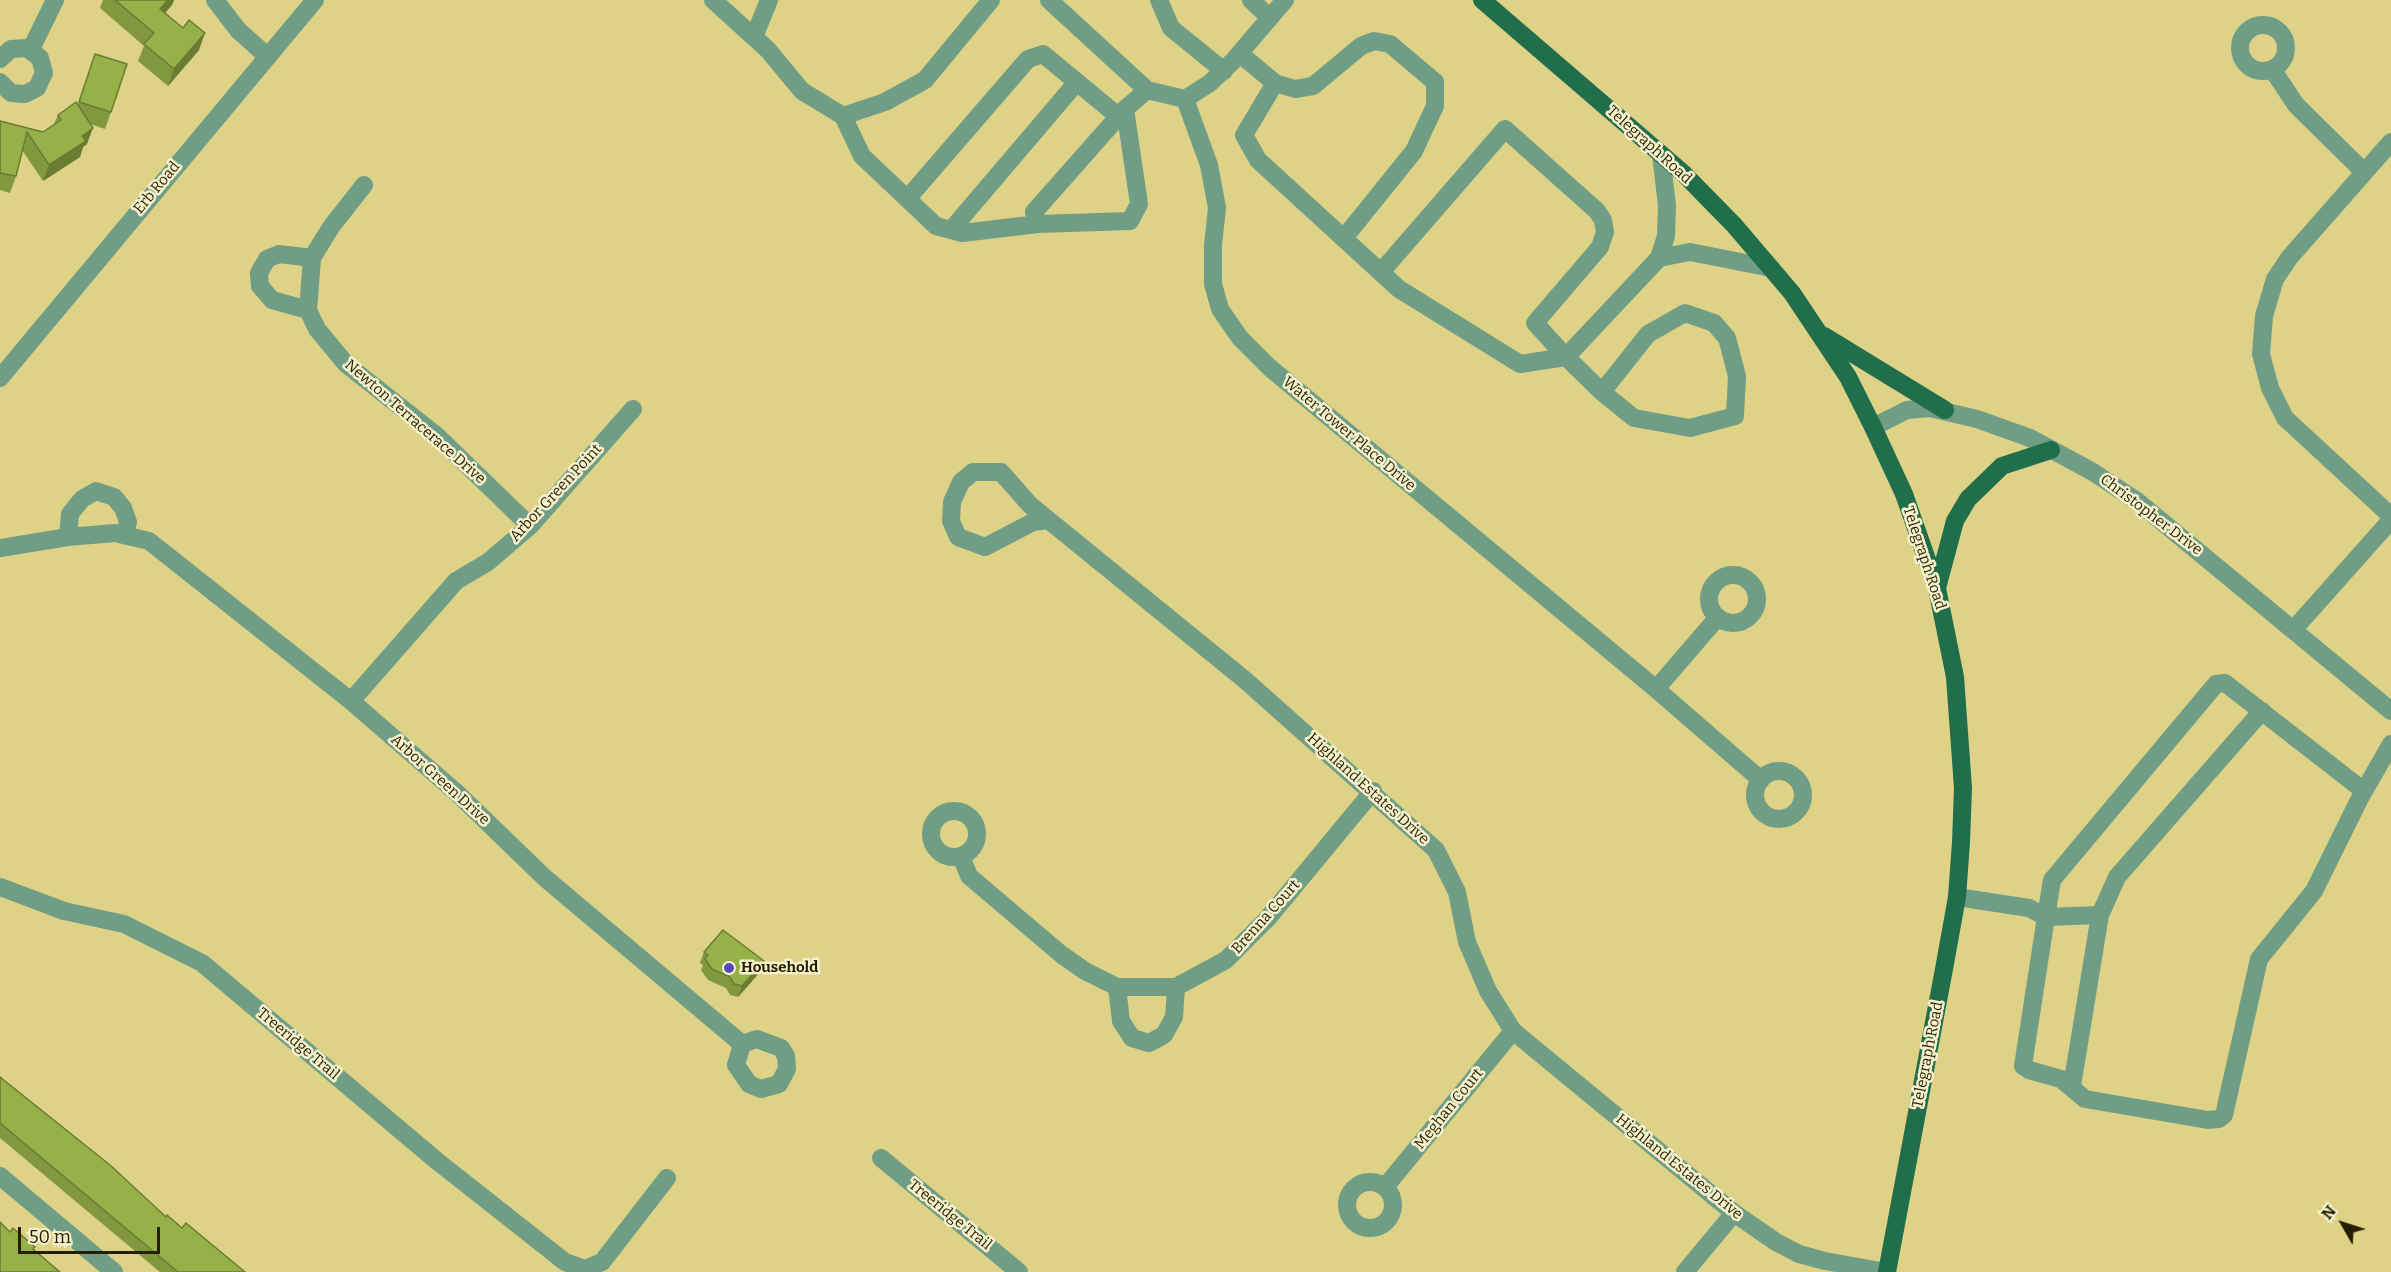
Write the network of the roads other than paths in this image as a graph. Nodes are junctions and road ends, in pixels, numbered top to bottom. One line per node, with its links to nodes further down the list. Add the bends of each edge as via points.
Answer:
1 (55, 0): 14 (street)
2 (215, 0): 16 (street, via 238,30)
3 (315, 0): 16 (street, Erb Road)
4 (713, 0): 13 (street)
5 (769, 0): 13 (street)
6 (991, 0): 26 (street, via 925,80 885,102)
7 (1049, 0): 23 (street)
8 (1251, 0): 12 (street)
9 (1285, 0): 12 (street)
10 (1482, 0): 28 (main road, Telegraph Road)
11 (1161, 1): 19 (street, via 1171,28)
12 (1270, 18): 15 (street)
13 (754, 37): 26 (street, via 802,91)
14 (31, 50): 17 (street, via 16,47); 20 (street, via 44,68 37,88 18,94 5,89)
15 (1240, 54): 19 (street); 22 (street)
16 (268, 57): 42 (street, Erb Road)
17 (0, 59)
18 (2272, 69): 29 (street, via 2296,105)
19 (1224, 71): 24 (street)
20 (0, 82)
21 (1077, 82): 25 (street); 31 (street, via 1043,54 1028,59); 33 (street)
22 (1275, 83): 34 (street, via 1244,135 1258,160); 34 (street, via 1295,88 1313,86 1361,46 1374,42 1390,44 1435,82 1435,106 1414,151)
23 (1147, 90): 24 (street); 25 (street)
24 (1185, 99): 57 (street, Water Tower Place Drive, via 1209,165 1217,208 1213,284 1220,309 1240,338 1269,367)
25 (1121, 112): 32 (street, via 1034,212); 32 (street, via 1139,204 1130,221)
26 (843, 116): 31 (street, via 862,156)
27 (2391, 142): 29 (street)
28 (1661, 154): 36 (street, via 1667,206 1666,236); 37 (main road, Telegraph Road, via 1734,225)
29 (2364, 171): 48 (street, via 2275,279 2264,316 2261,354 2270,388 2285,418)
30 (364, 185): 35 (street)
31 (908, 199): 33 (street, via 936,226)
32 (1038, 224): 33 (street, via 962,233)
33 (951, 230)
34 (1344, 238): 38 (street)
35 (312, 258): 39 (street); 39 (street, via 279,254 267,259 259,273 260,286 272,300)
36 (1659, 258): 37 (street, via 1690,252); 41 (street)
37 (1771, 268): 40 (main road, Telegraph Road)
38 (1381, 272): 41 (street, via 1399,289 1520,364); 41 (street, via 1505,129 1603,220 1605,232 1600,247 1535,323)
39 (308, 310): 50 (street, Newton Terracerace Drive, via 317,329 346,364 436,435)
40 (1820, 333): 45 (main road); 46 (main road, Telegraph Road)
41 (1566, 357): 43 (street)
42 (0, 378)
43 (1602, 392): 43 (street, via 1648,334 1685,313 1714,323 1727,338 1737,376 1736,416 1690,429 1634,417)
44 (633, 409): 50 (street, Arbor Green Point)
45 (1945, 410): 46 (street, Christopher Drive, via 1907,410); 47 (street, Christopher Drive, via 2006,428)
46 (1873, 427): 54 (main road, Telegraph Road, via 1904,494)
47 (2051, 450): 54 (main road, via 2002,466 1968,499 1955,521); 56 (street, Christopher Drive, via 2137,501)
48 (2391, 518): 56 (street)
49 (1048, 520): 49 (street, Highland Estates Drive, via 1001,472 973,472 961,482 952,502 951,521 958,537 985,547 1033,522); 63 (street, Highland Estates Drive, via 1245,680)
50 (530, 526): 58 (street, Arbor Green Point, via 488,562 456,581)
51 (125, 534): 52 (street, Arbor Green Drive); 52 (street, via 128,522 123,508 114,497 96,491 82,499 70,514); 58 (street, Arbor Green Drive, via 149,541)
52 (68, 537): 53 (street, Arbor Green Drive)
53 (0, 548)
54 (1937, 588): 67 (main road, Telegraph Road, via 1955,677 1960,730 1962,820)
55 (1718, 617): 57 (street)
56 (2294, 629): 60 (street, Christopher Drive)
57 (1656, 689): 62 (street, Water Tower Place Drive)
58 (351, 701): 73 (street, Arbor Green Drive, via 457,793 545,878)
59 (2262, 711): 64 (street); 68 (street, via 2117,877); 69 (street, via 2224,682 2216,684 2052,880)
60 (2391, 711)
61 (2391, 744): 64 (street)
62 (1761, 780)
63 (1373, 791): 71 (street, Brenna Court, via 1268,918 1226,960); 72 (street, Highland Estates Drive, via 1436,850 1457,892 1467,942 1488,991)
64 (2364, 791): 74 (street, via 2314,891 2259,959 2224,1115 2208,1120 2085,1099)
65 (961, 856): 70 (street, Brenna Court, via 969,876 1062,955)
66 (0, 887): 80 (street, Treeridge Trail, via 64,911 124,924 202,963)
67 (1956, 897): 69 (street, via 2029,908); 85 (main road, Telegraph Road)
68 (2100, 915): 69 (street); 74 (street)
69 (2046, 917): 74 (street, via 2023,1066)
70 (1117, 987): 71 (street, Brenna Court); 71 (street, via 1121,1021 1132,1038 1149,1043 1164,1035 1174,1017)
71 (1176, 987)
72 (1513, 1031): 78 (street, Meghan Court); 79 (street, Highland Estates Drive)
73 (742, 1044)
74 (2072, 1086)
75 (880, 1158): 83 (street, Treeridge Trail)
76 (0, 1176): 82 (street)
77 (667, 1178): 81 (street, Treeridge Trail)
78 (1385, 1187)
79 (1734, 1213): 84 (street); 85 (street, Highland Estates Drive, via 1799,1254)
80 (560, 1266): 81 (street, Treeridge Trail)
81 (604, 1267)
82 (114, 1272)
83 (1019, 1272)
84 (1685, 1272)
85 (1886, 1272)

